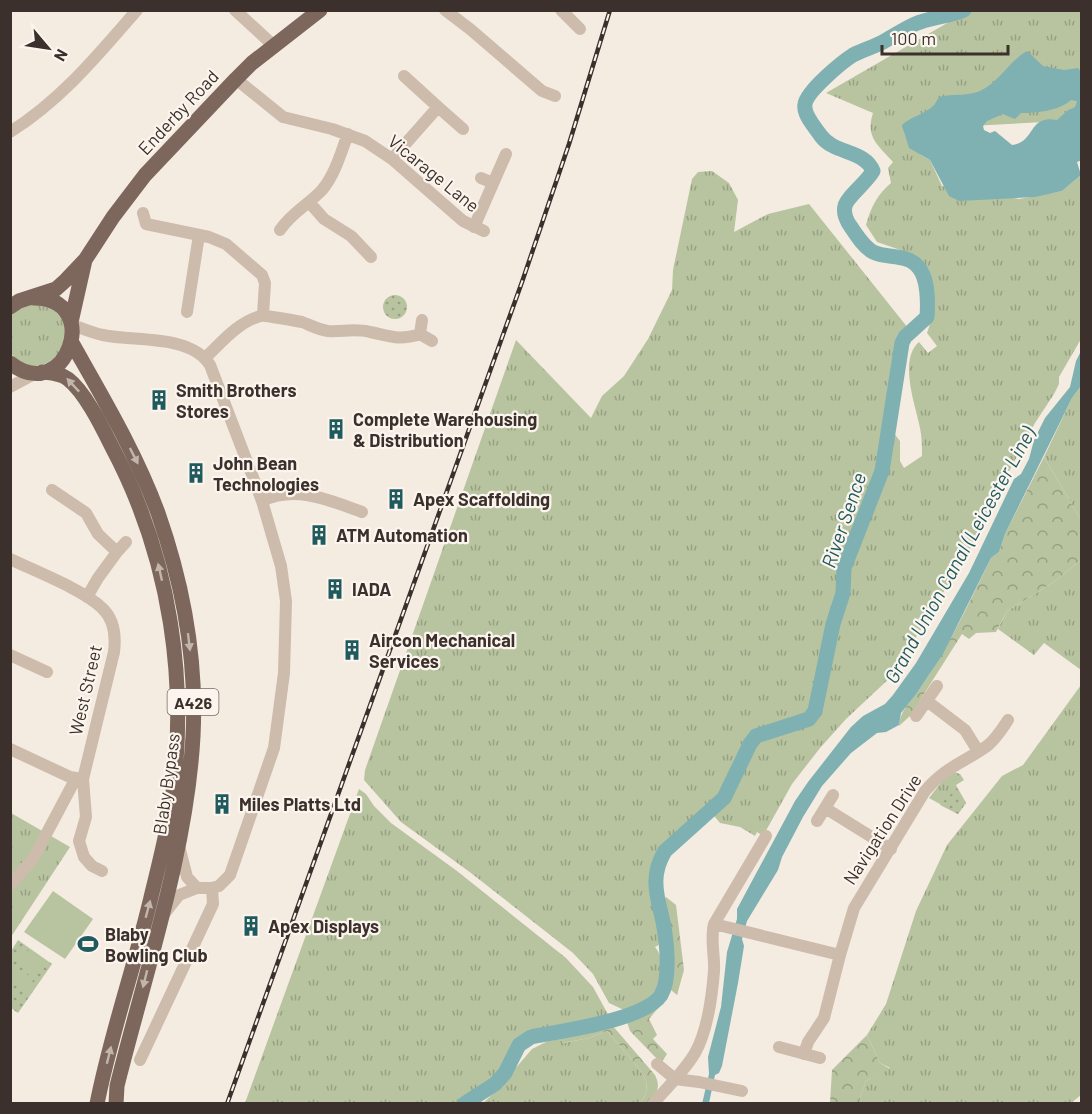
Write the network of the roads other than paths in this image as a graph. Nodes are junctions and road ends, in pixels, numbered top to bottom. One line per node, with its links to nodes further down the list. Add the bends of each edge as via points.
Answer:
1 (137, 10): 13 (street, via 73,83)
2 (235, 10): 7 (street)
3 (320, 10): 7 (main road, Enderby Road)
4 (561, 10): 6 (street)
5 (448, 12): 10 (street, via 540,95)
6 (577, 22)
7 (274, 46): 9 (main road, Enderby Road)
8 (404, 76): 11 (street)
9 (236, 79): 14 (street, Vicarage Lane, via 283,117); 26 (main road, Enderby Road, via 133,190)
10 (555, 96)
11 (438, 107): 12 (street); 16 (street)
12 (463, 129)
13 (10, 132)
14 (348, 134): 16 (street, Vicarage Lane); 19 (street, via 331,176)
15 (506, 154): 18 (street)
16 (392, 159): 18 (street, Vicarage Lane, via 463,221 479,229)
17 (481, 178): 18 (street)
18 (493, 183)
19 (309, 202): 21 (street); 23 (street)
20 (142, 223): 22 (street)
21 (280, 230)
22 (200, 235): 30 (street); 31 (street, via 226,244 262,275)
23 (360, 247): 24 (street); 25 (street)
24 (351, 256)
25 (371, 257)
26 (85, 260): 28 (main road, via 56,289); 33 (main road)
27 (10, 290): 28 (main road)
28 (28, 298): 29 (main road); 33 (main road, via 44,298 56,304)
29 (10, 307)
30 (186, 312)
31 (263, 315): 34 (street, via 300,321 327,331 351,329 392,338); 38 (street, via 237,329)
32 (422, 320): 34 (street)
33 (71, 323): 35 (street); 37 (main road)
34 (420, 334): 36 (street)
35 (102, 335): 37 (street); 38 (street, via 162,341 192,349)
36 (432, 341)
37 (72, 342): 40 (main road, via 59,364); 60 (main road, Blaby Bypass / A426, one-way to 60, via 138,465 168,542 182,599 192,671 193,735)
38 (205, 358): 43 (street)
39 (10, 363): 40 (main road, Blaby Bypass, via 24,371)
40 (39, 372): 41 (street); 78 (main road, Blaby Bypass / A426, one-way to 40, via 170,810 178,733 176,668 158,560 126,474 95,413 74,384 60,375)
41 (10, 387)
42 (56, 496): 46 (street, via 87,513 98,534 121,547)
43 (262, 501): 44 (street, via 284,494 303,494); 65 (street, via 281,566 286,601 284,673 276,737 234,863 226,879)
44 (362, 512)
45 (10, 559): 46 (street, West Street)
46 (87, 597): 55 (street, West Street, via 103,608 111,620 115,643)
47 (10, 655): 48 (street)
48 (47, 672)
49 (937, 686): 50 (street)
50 (927, 701): 51 (street); 54 (street, via 965,730)
51 (916, 716)
52 (1008, 720): 54 (street, Navigation Drive, via 996,738)
53 (10, 749): 55 (street)
54 (978, 751): 61 (street, Navigation Drive, via 936,778)
55 (80, 778): 62 (street, via 86,817 79,841 84,857); 63 (street, via 33,859)
56 (833, 795): 57 (street)
57 (825, 808): 58 (street); 61 (street)
58 (817, 821)
59 (766, 836): 67 (street)
60 (178, 843): 64 (street, via 187,878); 66 (main road, Blaby Bypass / A426)
61 (891, 849): 68 (street, Navigation Drive, via 854,908)
62 (102, 871)
63 (10, 885)
64 (197, 888): 65 (street); 66 (street, via 179,895)
65 (212, 888): 70 (street, via 213,904)
66 (161, 917): 79 (main road, Blaby Bypass / A426, one-way to 79)
67 (719, 926): 68 (street); 76 (street, via 712,933 714,969 703,1033 695,1053)
68 (840, 955): 72 (street, Navigation Drive, via 824,1018)
69 (147, 1012): 70 (street)
70 (159, 1017): 74 (street)
71 (779, 1047): 72 (street)
72 (804, 1054): 73 (street)
73 (820, 1058)
74 (140, 1060)
75 (657, 1064): 76 (street)
76 (675, 1079): 77 (street); 80 (street)
77 (742, 1091)
78 (98, 1104)
79 (116, 1104)
80 (653, 1104)

